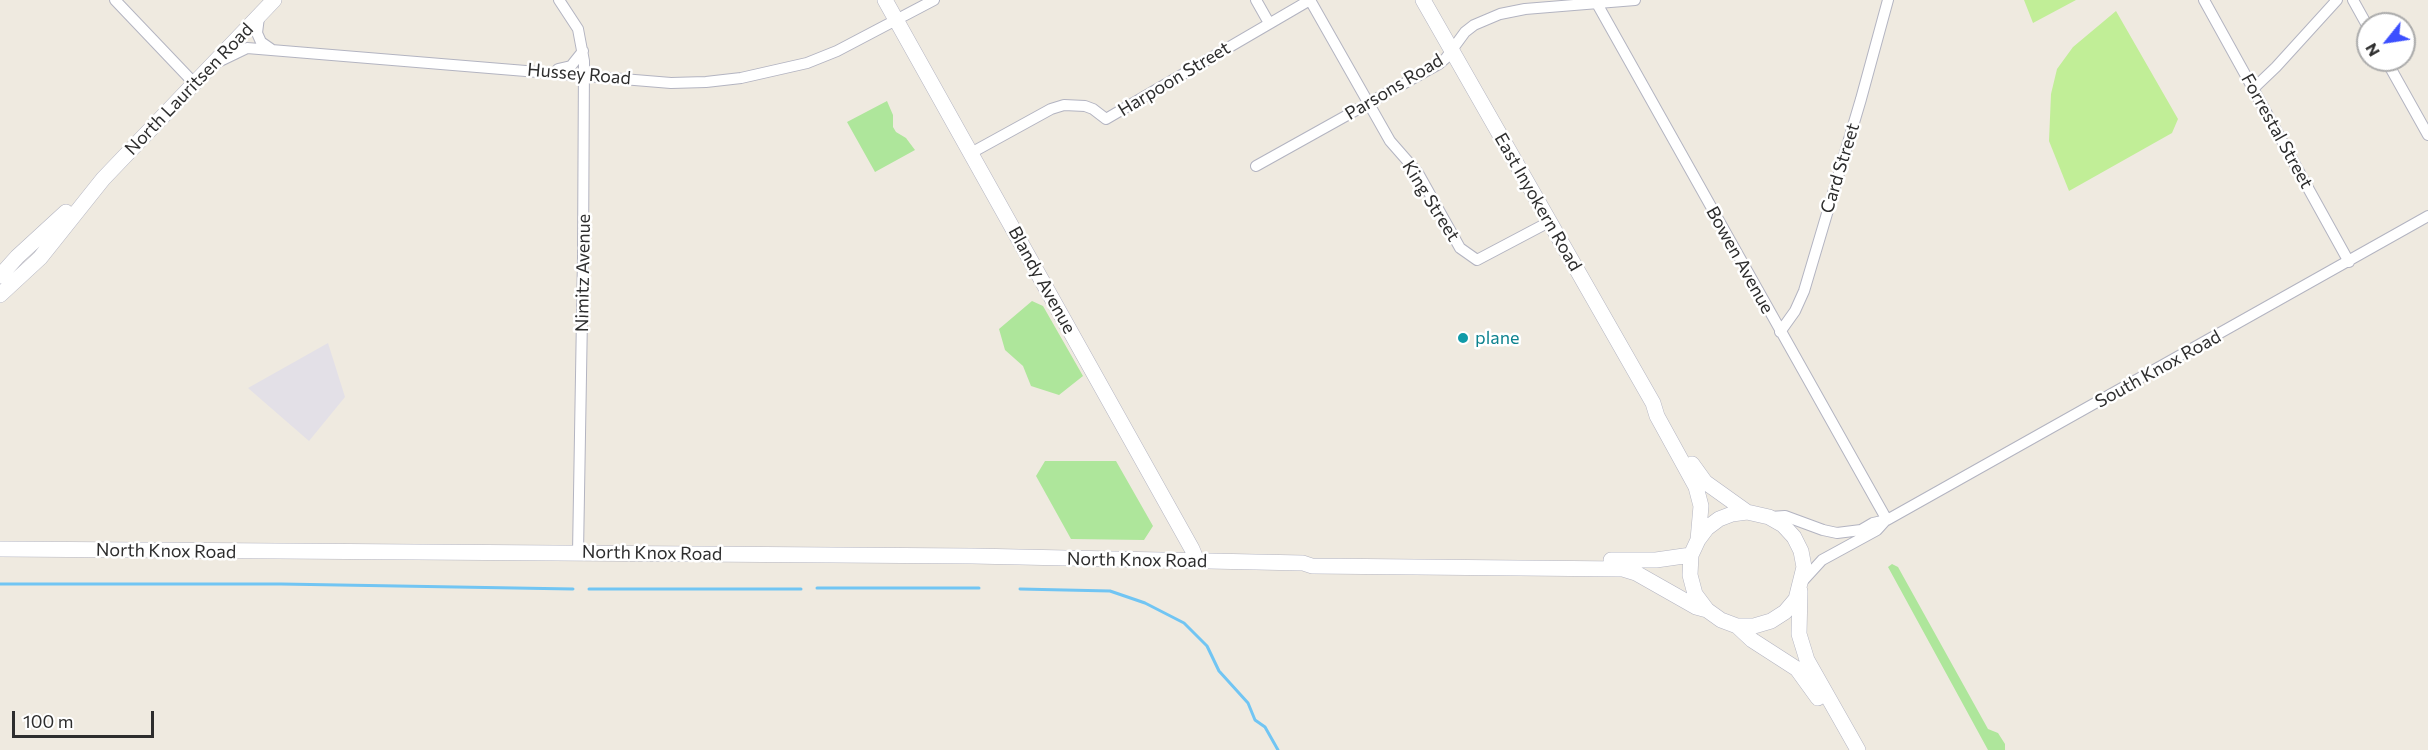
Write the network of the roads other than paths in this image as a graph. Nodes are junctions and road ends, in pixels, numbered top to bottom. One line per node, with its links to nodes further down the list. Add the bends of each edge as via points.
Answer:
1 (115, 0): 24 (street)
2 (274, 0): 14 (street, North Lauritsen Road)
3 (559, 0): 18 (street, Nimitz Avenue, via 578,29)
4 (885, 0): 15 (street, Blandy Avenue)
5 (934, 0): 15 (street, Hussey Road)
6 (1256, 0): 16 (street)
7 (1310, 0): 16 (street, Harpoon Street); 26 (street, King Street)
8 (1423, 0): 19 (street, East Inyokern Road)
9 (1635, 0): 13 (street, Parsons Road)
10 (1888, 0): 36 (street, Card Street, via 1804,291)
11 (2204, 0): 25 (street, Forrestal Street)
12 (2337, 0): 25 (street)
13 (1595, 2): 19 (street, Parsons Road, via 1500,14 1474,25); 36 (street, Bowen Avenue)
14 (259, 16): 17 (street, via 257,33); 20 (street, North Lauritsen Road)
15 (897, 21): 23 (street, Hussey Road, via 807,63 741,78 671,83); 28 (street, Blandy Avenue)
16 (1269, 23): 28 (street, Harpoon Street, via 1106,119 1084,106 1064,105)
17 (272, 50): 20 (street, Hussey Road, via 247,48); 21 (street, Hussey Road)
18 (583, 51): 21 (street, via 571,66); 23 (street, Nimitz Avenue)
19 (1452, 51): 26 (street, Parsons Road, via 1439,64); 32 (street, East Inyokern Road)
20 (212, 66): 24 (street, North Lauritsen Road)
21 (546, 71): 23 (street, Hussey Road)
22 (2393, 72): 27 (street)
23 (584, 75): 43 (street, Nimitz Avenue)
24 (194, 83): 30 (street, North Lauritsen Road)
25 (2254, 88): 33 (street, Forrestal Street)
26 (1368, 104): 29 (street, Parsons Road); 32 (street, King Street, via 1390,141 1418,173 1460,248 1477,260)
27 (2428, 135)
28 (971, 153): 45 (street, Blandy Avenue)
29 (1256, 166)
30 (103, 178): 34 (street, North Lauritsen Road); 35 (street, North Lauritsen Road, via 40,258)
31 (2428, 216): 33 (street, South Knox Road)
32 (1549, 222): 37 (street, East Inyokern Road)
33 (2349, 262): 40 (street, South Knox Road)
34 (0, 276)
35 (0, 295)
36 (1780, 332): 40 (street, Bowen Avenue)
37 (1653, 403): 38 (street, East Inyokern Road, via 1705,482); 41 (street, East Inyokern Road, via 1700,496)
38 (1747, 512): 39 (street); 41 (street, via 1719,519)
39 (1769, 516): 40 (street, South Knox Road, via 1785,516 1837,533 1861,530); 47 (street, via 1794,537 1801,551 1804,567)
40 (1887, 520): 47 (street, South Knox Road, via 1877,530 1822,560)
41 (1698, 540): 44 (street)
42 (0, 549): 43 (street, North Knox Road)
43 (578, 553): 45 (street, North Knox Road)
44 (1691, 555): 46 (street, North Knox Road, via 1656,560 1312,558); 48 (street, via 1690,575 1695,594)
45 (1197, 561): 46 (street, North Knox Road)
46 (1303, 563): 48 (street, North Knox Road, via 1623,569)
47 (1800, 585): 49 (street, via 1796,599 1785,612 1754,626); 51 (street, via 1798,634 1807,660)
48 (1707, 610): 49 (street)
49 (1737, 626): 50 (street, via 1797,669)
50 (1847, 750)
51 (1858, 750)

